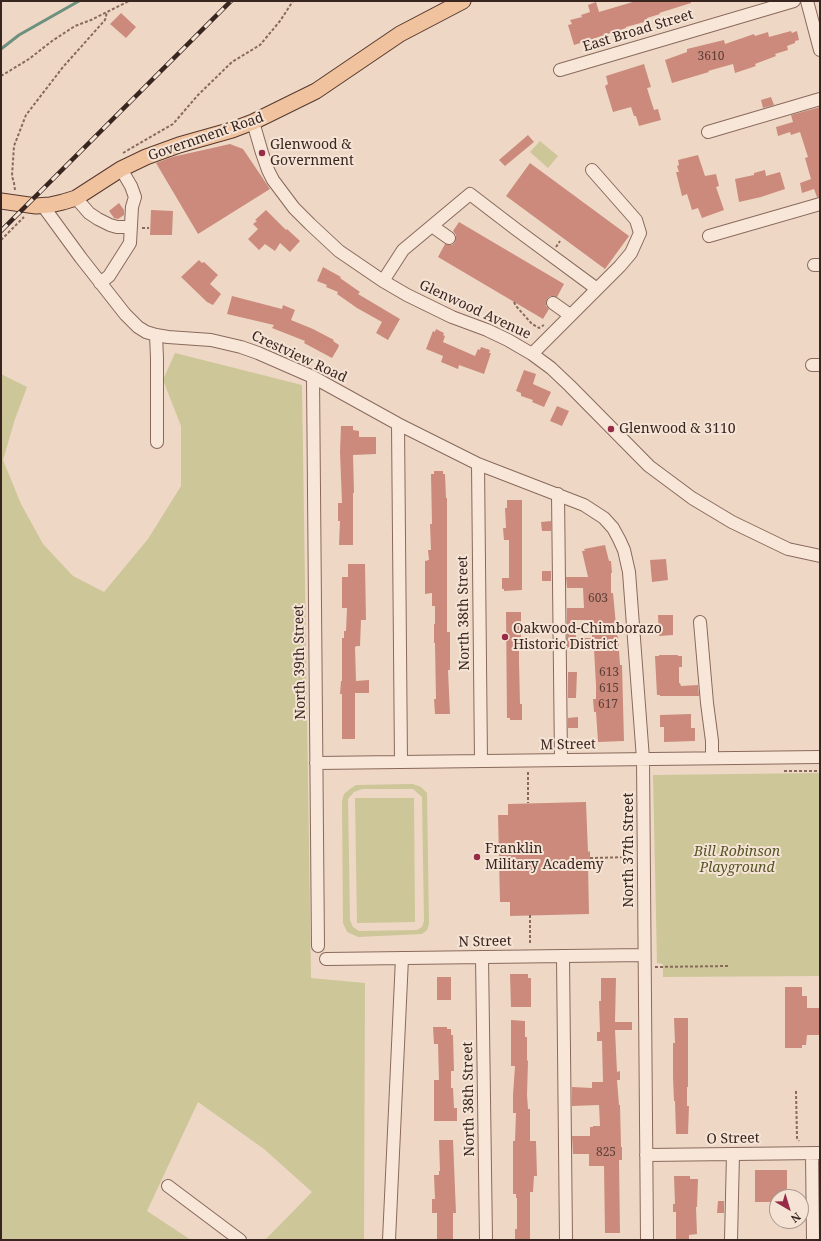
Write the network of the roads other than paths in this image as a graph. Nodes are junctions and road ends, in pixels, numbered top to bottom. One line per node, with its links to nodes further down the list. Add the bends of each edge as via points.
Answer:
1 (463, 1): 7 (main road, Government Road, via 400,34 316,91)
2 (794, 1): 5 (street, East Broad Street)
3 (807, 1): 4 (street)
4 (820, 50)
5 (560, 70)
6 (820, 99): 8 (street)
7 (253, 122): 9 (main road, Government Road, via 163,150); 19 (street, Glenwood Avenue, via 268,170 294,208 339,250)
8 (708, 132)
9 (121, 169): 11 (main road, Government Road); 16 (street, via 132,186 135,197 132,207)
10 (592, 170): 21 (street, via 636,220 640,232 631,253)
11 (76, 198): 14 (main road, Government Road); 16 (street, via 98,219 117,227)
12 (1, 201): 14 (main road, Government Road)
13 (820, 204): 17 (street)
14 (39, 206): 20 (street, Crestview Road)
15 (432, 226): 18 (street); 19 (street, via 403,250); 21 (street, via 470,194)
16 (135, 228): 20 (street, via 130,243 109,276)
17 (710, 236)
18 (449, 238)
19 (383, 281): 25 (street, Glenwood Avenue, via 452,317 508,340)
20 (100, 283): 24 (street, Crestview Road, via 134,323 146,332)
21 (597, 289): 23 (street)
22 (553, 304): 23 (street)
23 (570, 315): 25 (street)
24 (156, 335): 26 (street, Crestview Road, via 211,340 241,347); 28 (street)
25 (532, 354): 31 (street, Glenwood Avenue, via 570,386 649,466 692,498 732,522 788,549)
26 (313, 377): 27 (street, Crestview Road); 39 (street, North 39th Street)
27 (398, 424): 29 (street, Crestview Road); 38 (street)
28 (156, 442)
29 (478, 464): 30 (street, Crestview Road); 37 (street, North 38th Street)
30 (558, 494): 35 (street, North 37th Street, via 584,504 604,518 620,539 624,550 629,572); 36 (street)
31 (820, 556)
32 (700, 622): 34 (street)
33 (820, 757): 34 (street, M Street)
34 (712, 758): 35 (street, M Street)
35 (643, 759): 36 (street, M Street); 41 (street, North 37th Street)
36 (561, 760): 37 (street, M Street)
37 (481, 761): 38 (street, M Street)
38 (401, 762): 39 (street, M Street)
39 (316, 763): 40 (street, North 39th Street)
40 (318, 946)
41 (644, 955): 42 (street, N Street); 48 (street, North 37th Street)
42 (563, 956): 43 (street, N Street); 53 (street)
43 (482, 957): 44 (street, N Street); 52 (street, North 38th Street)
44 (402, 958): 45 (street, N Street); 51 (street)
45 (326, 959)
46 (816, 1153): 47 (street, O Street); 56 (street)
47 (733, 1154): 48 (street, O Street); 55 (street)
48 (646, 1155): 54 (street, North 37th Street)
49 (168, 1186): 50 (street)
50 (240, 1240)
51 (389, 1240)
52 (486, 1240)
53 (566, 1240)
54 (647, 1240)
55 (731, 1240)
56 (813, 1240)

